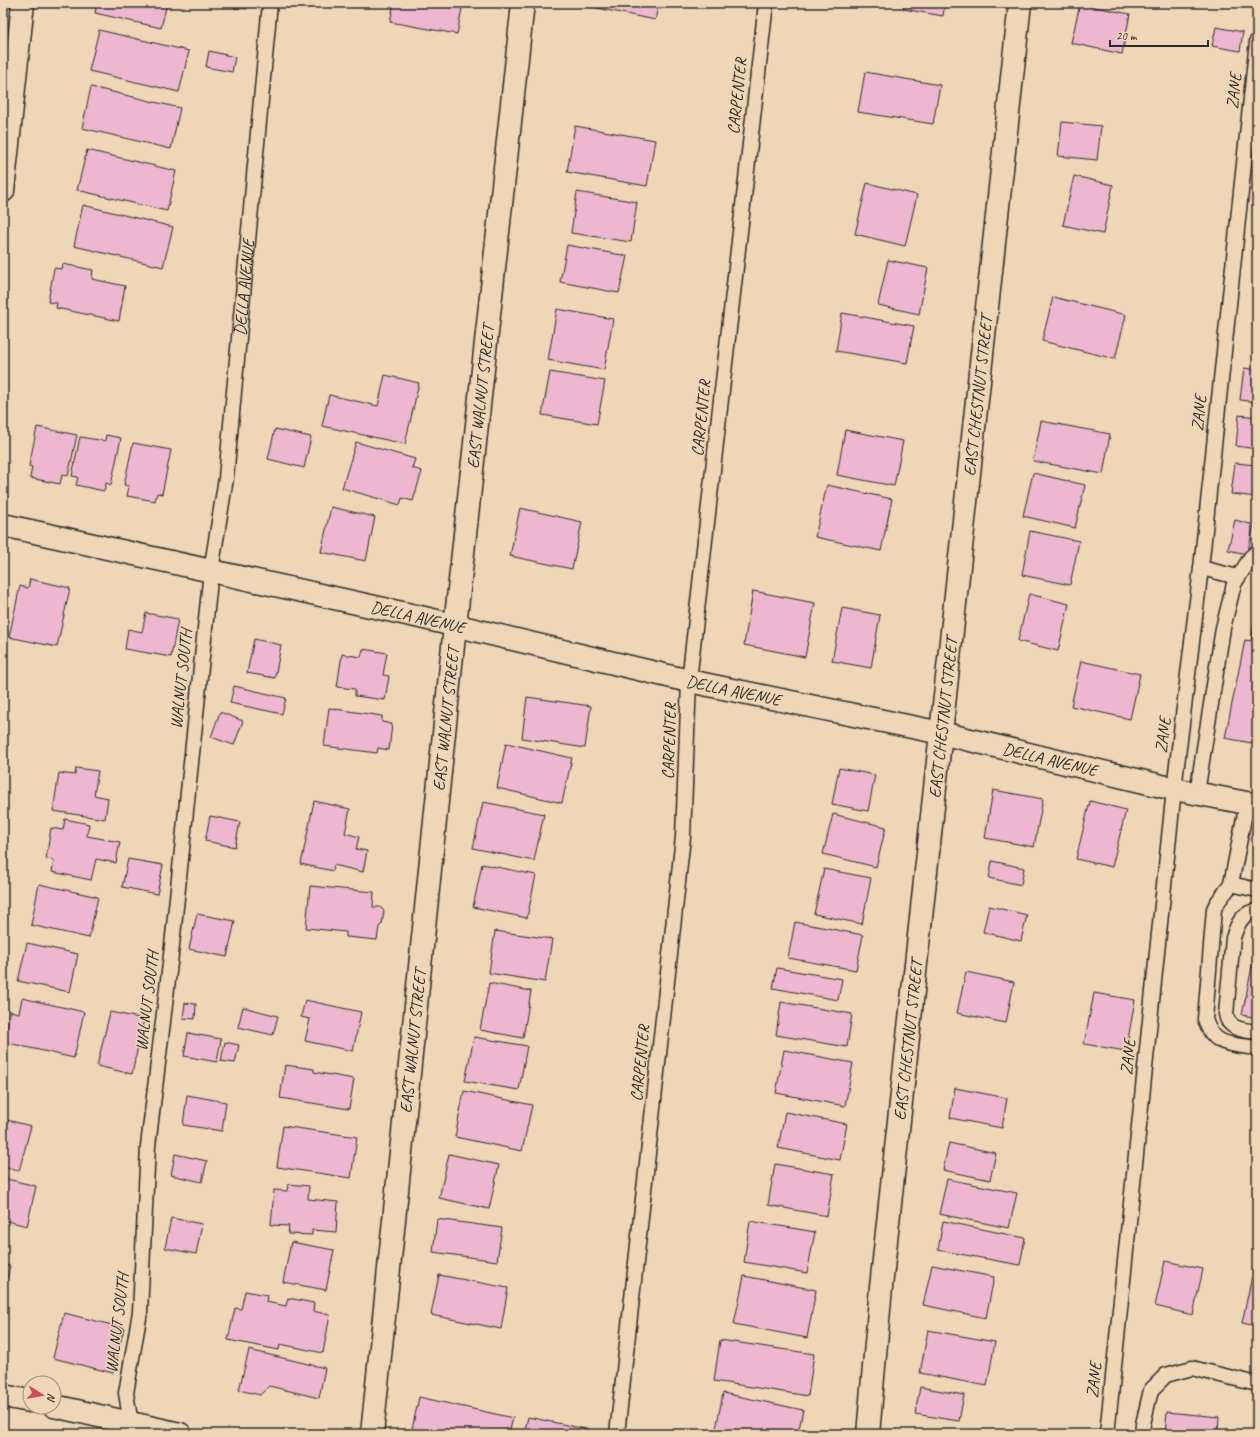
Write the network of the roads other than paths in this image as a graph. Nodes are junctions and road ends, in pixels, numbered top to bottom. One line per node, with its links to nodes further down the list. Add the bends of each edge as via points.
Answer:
1 (23, 3): 7 (street)
2 (270, 3): 11 (lane, DELLA AVENUE, via 226,478)
3 (523, 3): 13 (street, EAST WALNUT STREET)
4 (766, 3): 14 (lane, CARPENTER)
5 (1020, 3): 15 (street, EAST CHESTNUT STREET)
6 (1257, 41): 10 (lane, ZANE)
7 (3, 191)
8 (3, 525): 11 (street, DELLA AVENUE)
9 (1257, 552): 12 (lane)
10 (1201, 568): 12 (lane); 16 (lane, ZANE)
11 (211, 571): 13 (street, DELLA AVENUE); 28 (lane, WALNUT SOUTH, via 171,955 148,1146 140,1312 126,1393)
12 (1238, 577): 17 (lane, via 1234,584 1224,628)
13 (455, 626): 14 (street, DELLA AVENUE); 30 (street, EAST WALNUT STREET)
14 (689, 681): 15 (street, DELLA AVENUE); 31 (lane, CARPENTER, via 683,837)
15 (941, 733): 16 (street, DELLA AVENUE); 32 (street, EAST CHESTNUT STREET, via 881,1287)
16 (1174, 789): 17 (street, DELLA AVENUE); 33 (lane, ZANE)
17 (1197, 793): 18 (street, DELLA AVENUE)
18 (1252, 804): 19 (lane)
19 (1231, 884): 20 (lane); 23 (lane, via 1214,909 1205,1019 1212,1034 1222,1042)
20 (1257, 890)
21 (1257, 911): 22 (lane, via 1247,913 1242,918 1233,938 1226,1014 1232,1026)
22 (1257, 1032)
23 (1257, 1048)
24 (1257, 1384): 34 (lane, via 1192,1368 1166,1375 1151,1390)
25 (3, 1396): 26 (street)
26 (22, 1400)
27 (62, 1408): 28 (street)
28 (132, 1428): 29 (street)
29 (180, 1434)
30 (372, 1434)
31 (617, 1434)
32 (868, 1434)
33 (1107, 1434)
34 (1142, 1434)

